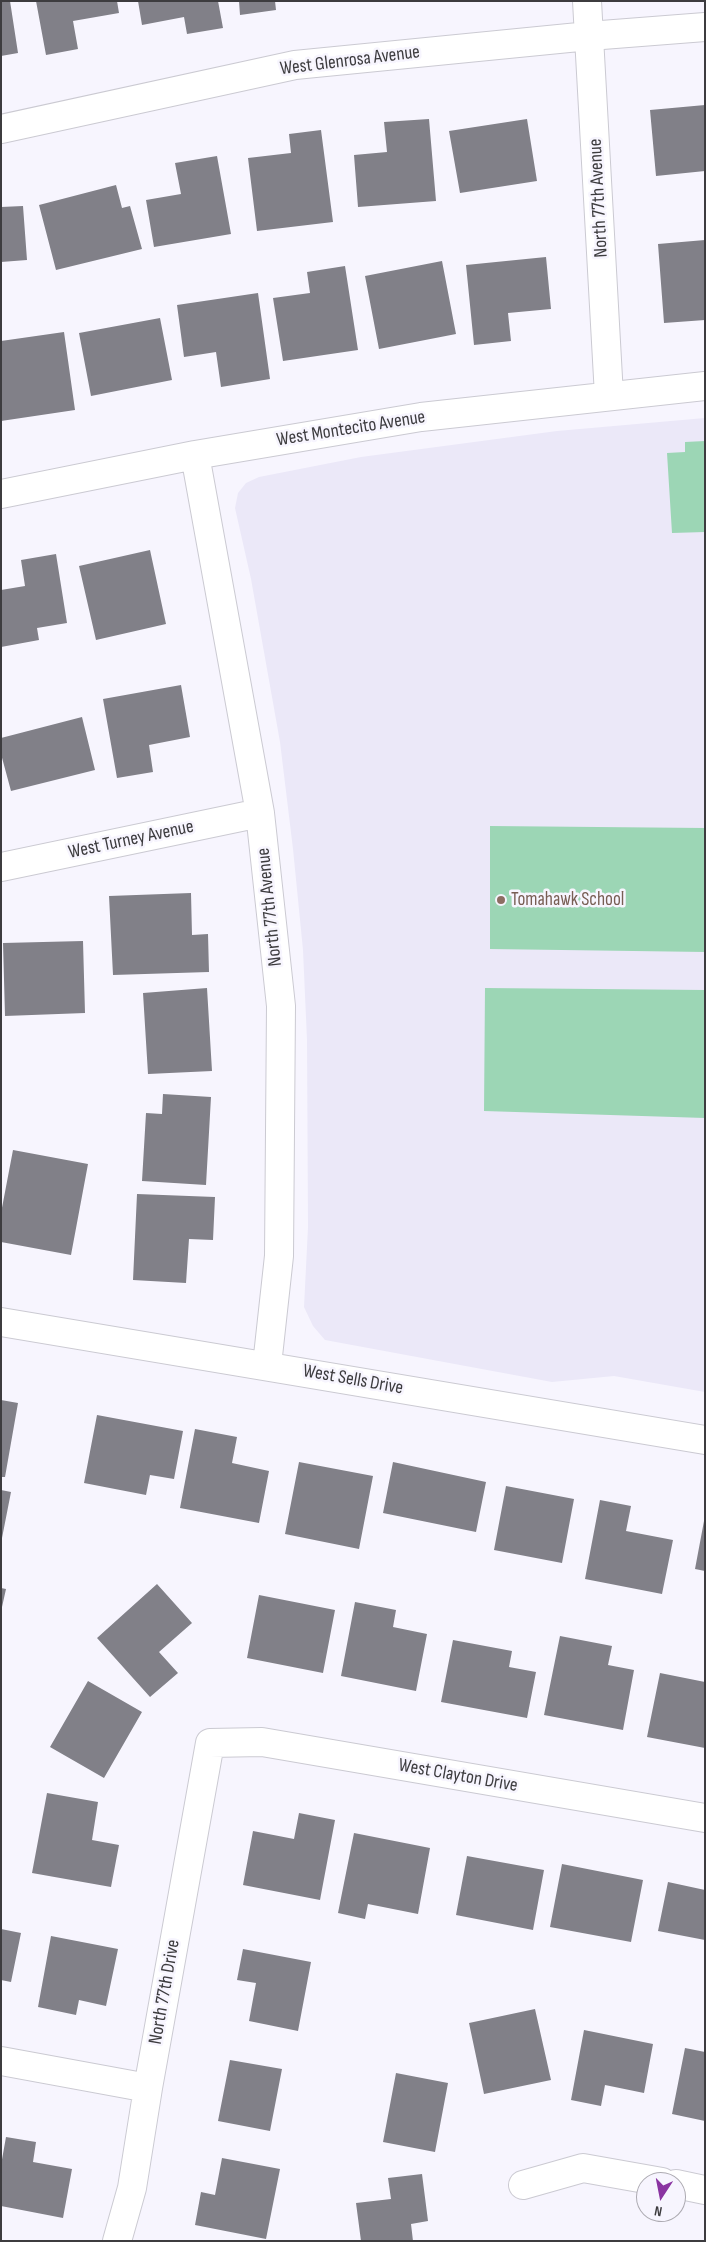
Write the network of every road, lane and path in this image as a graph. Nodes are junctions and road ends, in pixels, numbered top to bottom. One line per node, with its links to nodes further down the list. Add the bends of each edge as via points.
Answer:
1 (587, 1): 3 (street, North 77th Avenue)
2 (705, 27): 3 (street, West Glenrosa Avenue)
3 (590, 36): 4 (street, West Glenrosa Avenue, via 295,65); 6 (street, North 77th Avenue)
4 (1, 129)
5 (705, 386): 6 (street, West Montecito Avenue)
6 (609, 396): 7 (street, West Montecito Avenue, via 421,417)
7 (195, 454): 8 (street, West Montecito Avenue); 9 (street, North 77th Avenue)
8 (1, 494)
9 (260, 814): 10 (street, West Turney Avenue); 12 (street, North 77th Avenue, via 281,1006 279,1256)
10 (1, 867)
11 (1, 1322): 12 (street, West Sells Drive)
12 (267, 1365): 13 (street, West Sells Drive)
13 (705, 1440)
14 (210, 1743): 15 (street, West Clayton Drive, via 262,1742); 17 (street, North 77th Drive)
15 (705, 1818)
16 (1, 2061): 17 (street)
17 (148, 2088): 22 (street, North 77th Drive, via 132,2188)
18 (636, 2177): 19 (street, via 583,2168)
19 (523, 2185)
20 (686, 2186): 21 (street)
21 (705, 2190)
22 (117, 2241)

